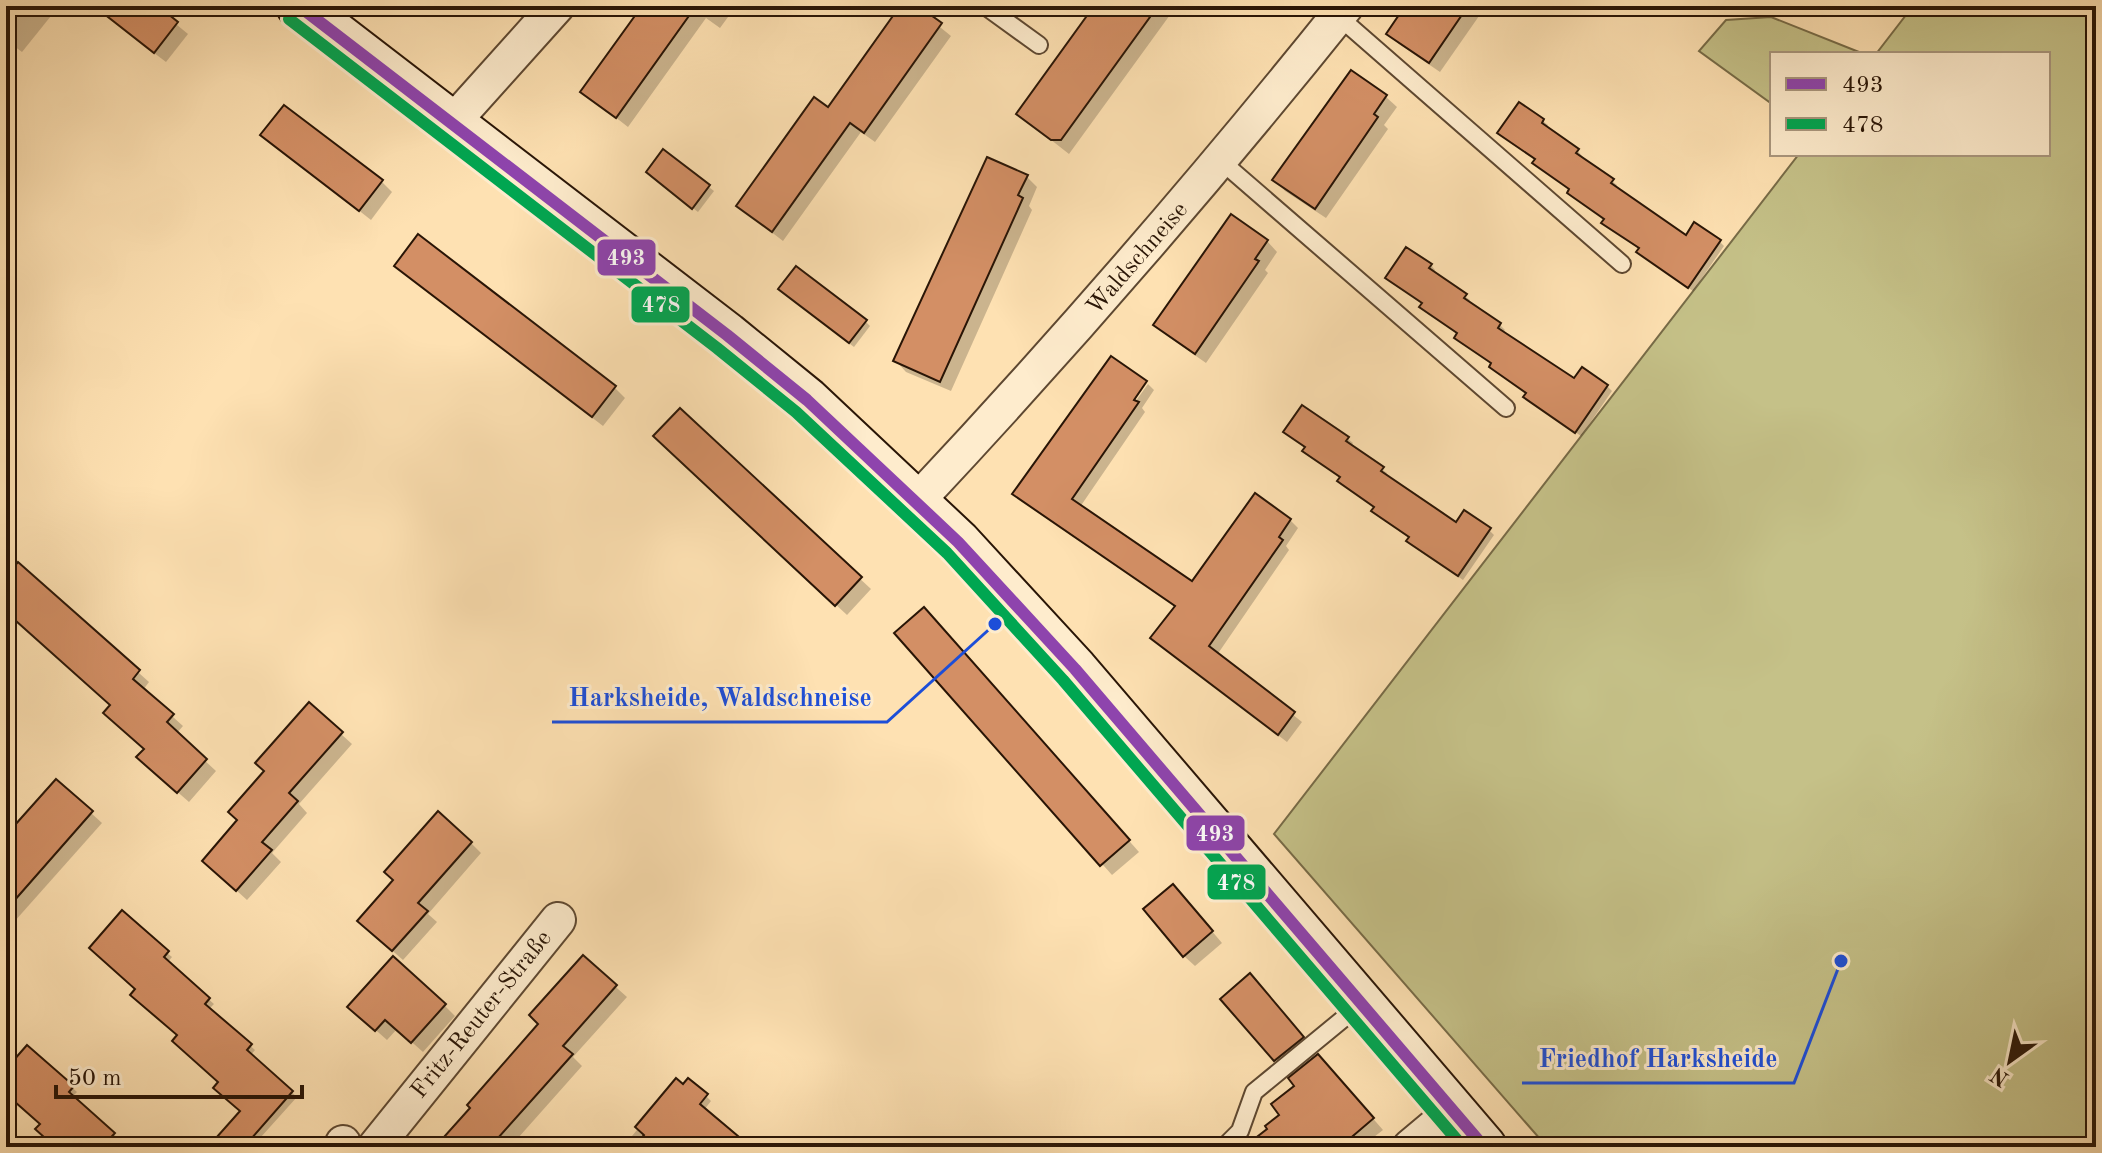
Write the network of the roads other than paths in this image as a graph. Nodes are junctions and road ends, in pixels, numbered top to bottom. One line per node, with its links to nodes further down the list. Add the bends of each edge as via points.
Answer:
1 (299, 6): 6 (main road)
2 (557, 6): 6 (street)
3 (985, 6): 5 (lane)
4 (1342, 11): 7 (street, Waldschneise); 8 (lane)
5 (1039, 45)
6 (452, 123): 10 (main road, via 754,356)
7 (1221, 161): 9 (lane); 10 (street, Waldschneise)
8 (1622, 264)
9 (1506, 408)
10 (917, 501): 12 (main road, via 1037,626)
11 (558, 920): 14 (street, Fritz-Reuter-Straße)
12 (1361, 1004): 13 (main road); 15 (lane, via 1254,1092 1240,1131)
13 (1453, 1111): 16 (street); 17 (main road)
14 (353, 1146)
15 (1224, 1147)
16 (1410, 1147)
17 (1484, 1147)

